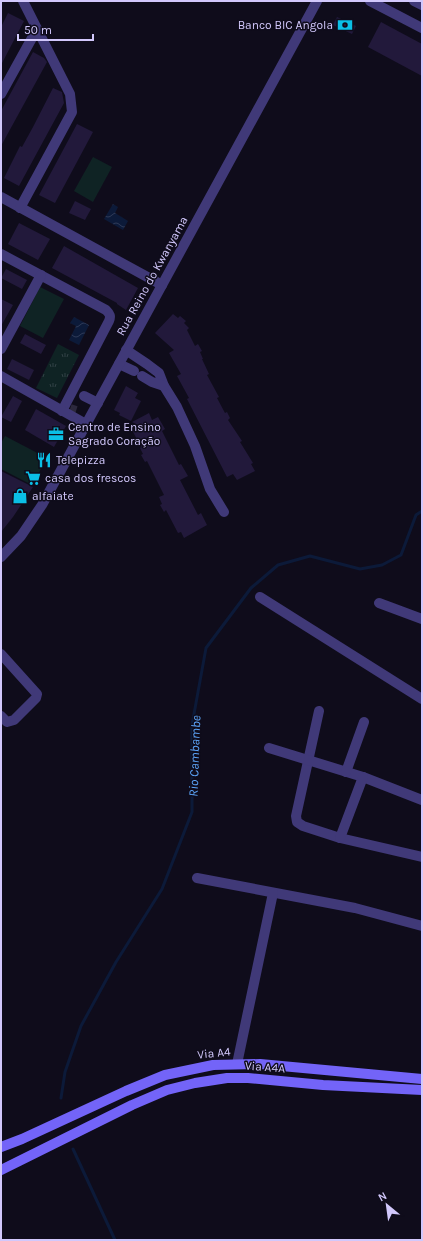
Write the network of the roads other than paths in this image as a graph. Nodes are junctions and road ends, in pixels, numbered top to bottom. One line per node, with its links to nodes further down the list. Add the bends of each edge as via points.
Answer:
1 (23, 1): 7 (street)
2 (316, 1): 13 (street, Rua Reino do Kwanyama)
3 (370, 1): 6 (street)
4 (414, 1): 5 (street)
5 (422, 5)
6 (422, 28)
7 (37, 29): 8 (street); 10 (street, via 70,94 72,112)
8 (1, 94)
9 (1, 197): 10 (street)
10 (20, 208): 13 (street)
11 (1, 254): 12 (street)
12 (41, 275): 14 (street); 19 (street, via 109,314 109,321)
13 (162, 285): 15 (street, Rua Reino do Kwanyama)
14 (1, 349)
15 (126, 350): 16 (street, Rua Reino do Kwanyama); 18 (street, via 159,373)
16 (119, 364): 18 (street); 20 (street, Rua Reino do Kwanyama)
17 (1, 376): 21 (street)
18 (164, 386): 23 (street, via 195,446 210,489)
19 (79, 393): 20 (street); 21 (street)
20 (98, 403): 22 (street, Rua Reino do Kwanyama)
21 (68, 409): 22 (street); 22 (street)
22 (88, 421): 24 (street, Rua Reino do Kwanyama, via 42,505 21,536)
23 (224, 512)
24 (1, 557)
25 (260, 597): 29 (street)
26 (380, 603): 27 (street)
27 (422, 619)
28 (1, 654): 31 (street, via 36,694 36,698 14,720 7,722)
29 (422, 699)
30 (319, 711): 34 (street)
31 (1, 716)
32 (364, 722): 35 (street)
33 (269, 748): 34 (street)
34 (308, 760): 35 (street); 38 (street, via 296,816 297,822)
35 (346, 772): 36 (street)
36 (363, 777): 37 (street); 38 (street)
37 (422, 800)
38 (340, 838): 39 (street)
39 (422, 857)
40 (198, 878): 41 (street)
41 (272, 893): 42 (street, via 355,908); 43 (street)
42 (422, 926)
43 (237, 1064): 44 (main road, Via A4); 46 (main road, Via A4, via 213,1065 165,1075)
44 (422, 1079)
45 (422, 1090): 47 (main road, Via A4A, via 323,1085 261,1078 227,1078 195,1082 167,1090 132,1105)
46 (1, 1147)
47 (1, 1170)

